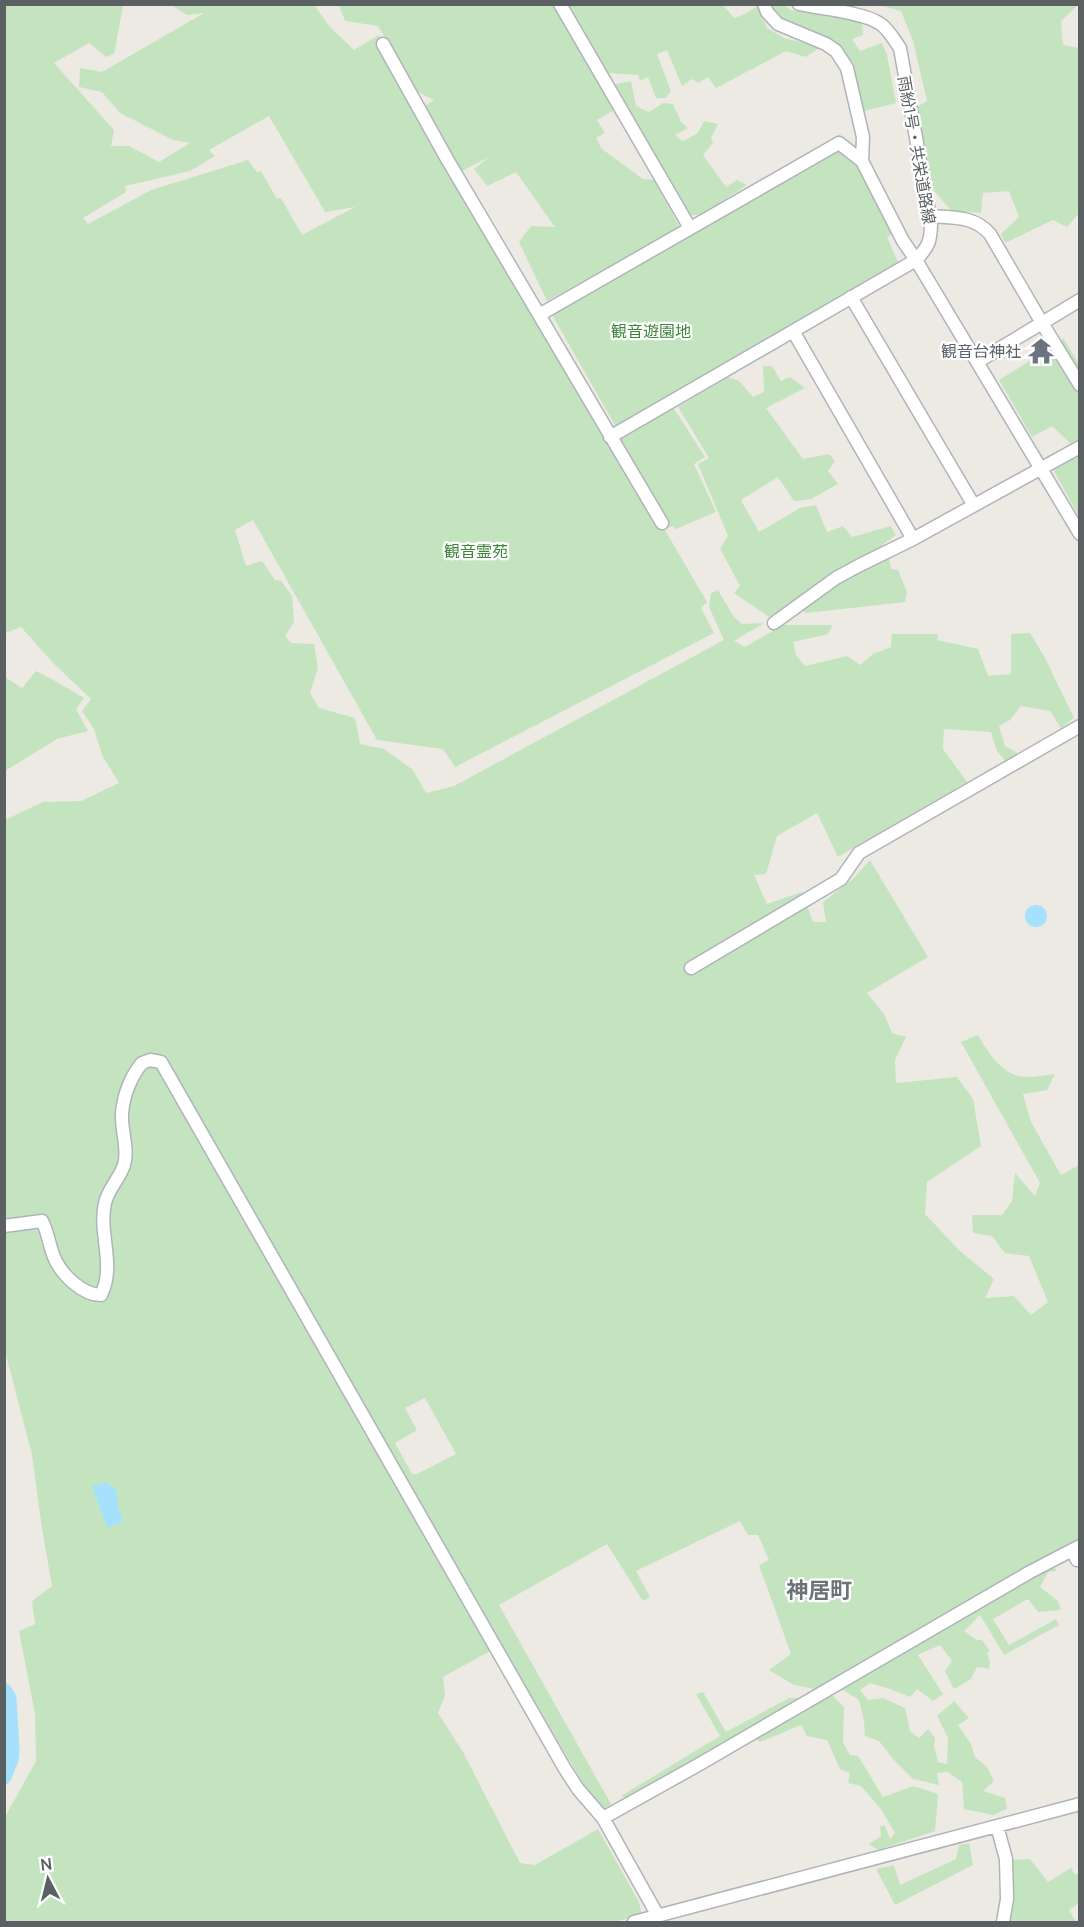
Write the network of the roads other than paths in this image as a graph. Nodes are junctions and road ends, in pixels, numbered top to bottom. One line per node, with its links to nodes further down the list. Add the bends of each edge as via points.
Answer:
1 (560, 4): 7 (street)
2 (764, 4): 5 (street, via 778,24 837,51 847,68 863,137)
3 (799, 4): 6 (street, 雨紛1号・共栄道路線, via 866,17 888,30 900,48)
4 (383, 44): 11 (street)
5 (862, 161): 7 (street, via 839,143); 8 (street)
6 (929, 216): 8 (street, 雨紛1号・共栄道路線, via 931,238); 12 (street, via 971,219 981,224)
7 (690, 228): 11 (street)
8 (916, 260): 9 (street); 14 (street)
9 (851, 297): 13 (street); 19 (street)
10 (1080, 300): 12 (street)
11 (539, 315): 16 (street)
12 (1042, 323): 14 (street); 15 (street)
13 (793, 331): 16 (street); 22 (street)
14 (977, 362): 18 (street)
15 (1080, 386)
16 (610, 437): 20 (street)
17 (1080, 447): 18 (street)
18 (1041, 469): 19 (street); 21 (street)
19 (973, 504): 22 (street)
20 (662, 523)
21 (1080, 534)
22 (913, 538): 23 (street, via 836,578)
23 (774, 623)
24 (1080, 726): 25 (street, via 859,853 841,879)
25 (691, 968)
26 (4, 1226): 30 (street, via 42,1221 61,1270 92,1295 101,1295 107,1271 105,1203 124,1165 122,1114 130,1082 142,1063 161,1062 559,1758 578,1789)
27 (1076, 1548): 28 (street); 30 (street)
28 (1080, 1560)
29 (1080, 1804): 31 (street)
30 (603, 1818): 32 (street)
31 (997, 1826): 32 (street); 34 (street, via 1006,1859)
32 (658, 1916): 33 (street)
33 (634, 1923)
34 (1003, 1923)

